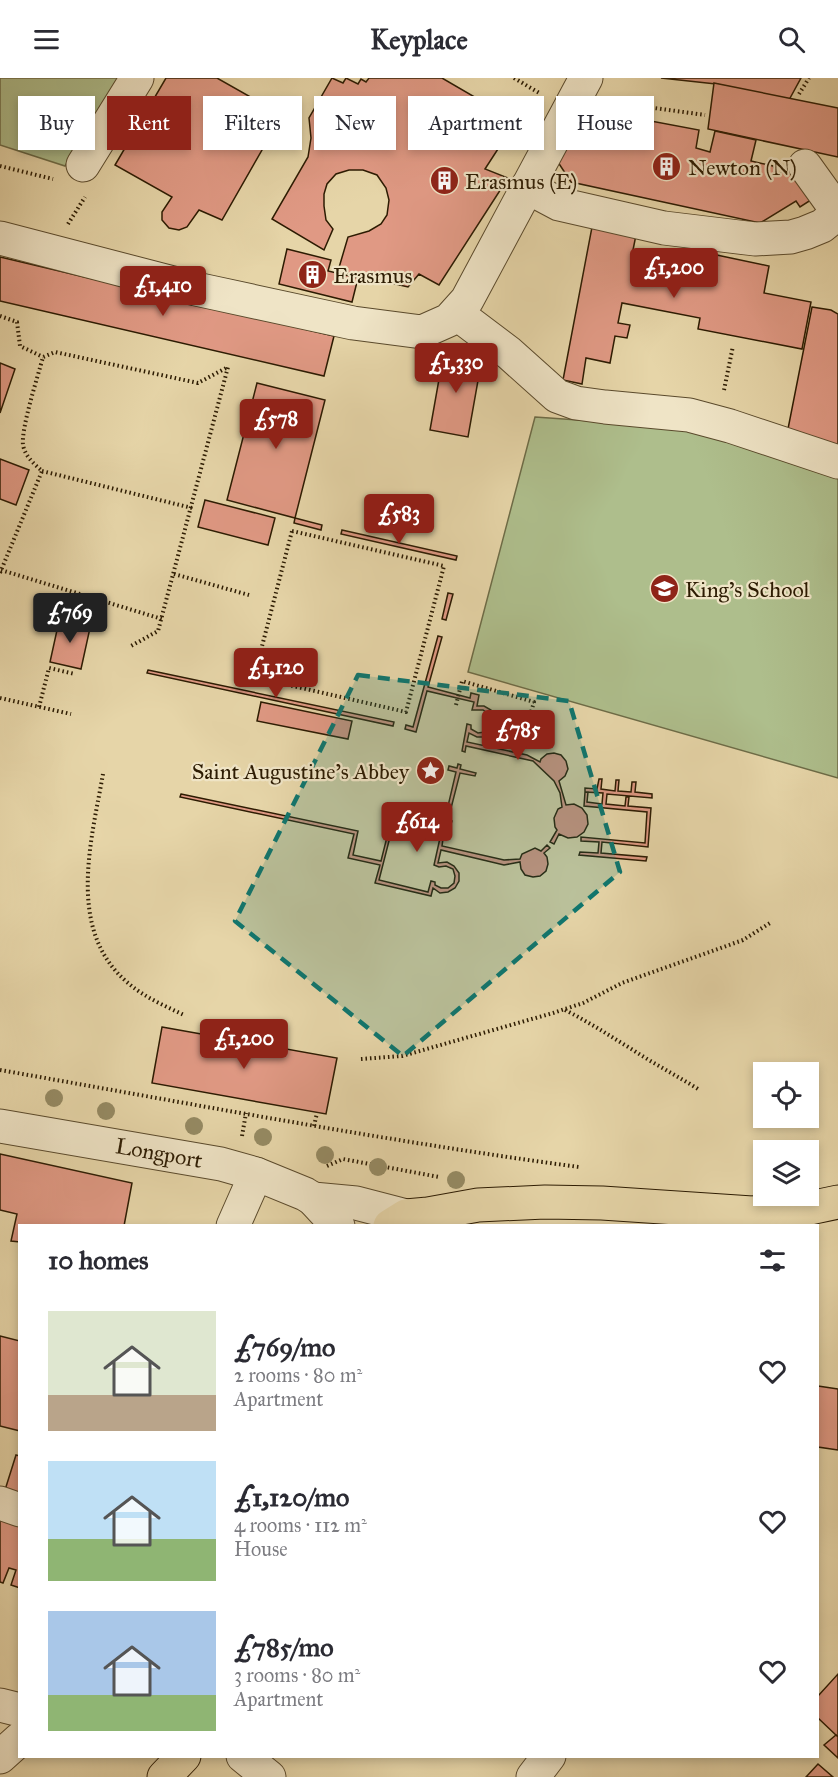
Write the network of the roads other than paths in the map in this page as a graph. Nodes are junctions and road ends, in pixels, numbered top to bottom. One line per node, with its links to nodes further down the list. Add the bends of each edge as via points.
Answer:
1 (137, 78): 3 (street)
2 (585, 78): 5 (street)
3 (83, 165)
4 (805, 166): 6 (street)
5 (527, 188): 6 (street, via 559,204 664,228 755,239 805,233); 8 (street, via 467,300)
6 (838, 213)
7 (0, 238): 8 (street, via 196,289 353,323 422,332)
8 (456, 313): 9 (street, via 509,353 556,396 576,403 689,415)
9 (838, 462)
10 (0, 1125): 11 (street, Longport, via 221,1164)
11 (263, 1177): 12 (street, Longport); 16 (street); 17 (street)
12 (313, 1198): 15 (street, Longport, via 356,1203); 18 (street, Longport)
13 (838, 1202): 14 (main road, Longport, via 752,1213)
14 (666, 1208): 15 (main road, Longport, via 602,1203 478,1204); 19 (main road, Longport)
15 (419, 1220)
16 (233, 1224)
17 (256, 1224)
18 (336, 1224)
19 (583, 1224)
20 (0, 1503): 21 (street)
21 (18, 1509)
22 (0, 1705): 23 (street)
23 (18, 1710)
24 (18, 1740): 25 (street)
25 (0, 1757)
26 (182, 1758): 30 (main road)
27 (199, 1758): 31 (main road)
28 (245, 1758): 32 (street)
29 (547, 1758): 33 (street)
30 (164, 1777)
31 (189, 1777)
32 (269, 1777)
33 (533, 1777)

